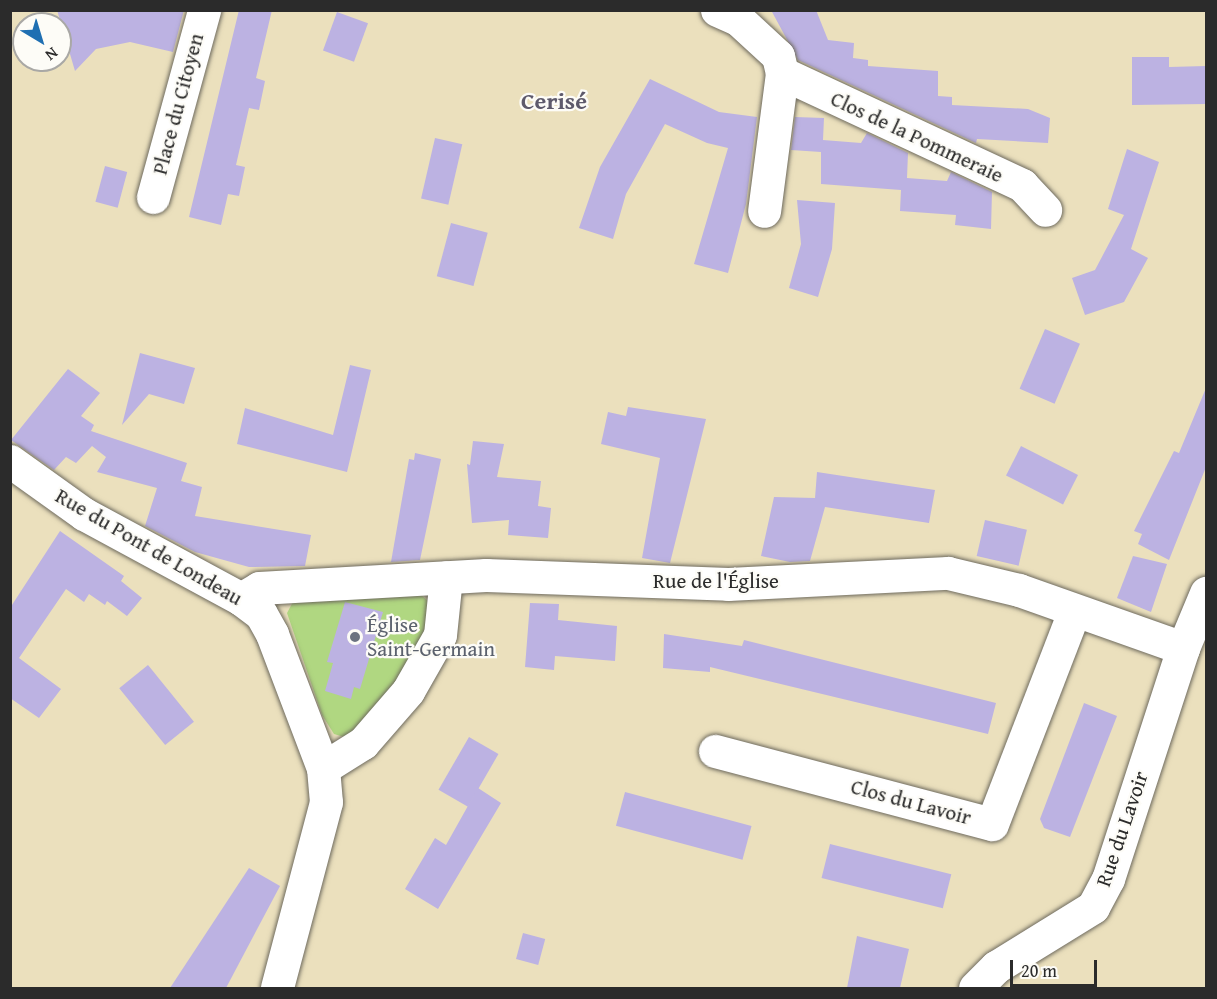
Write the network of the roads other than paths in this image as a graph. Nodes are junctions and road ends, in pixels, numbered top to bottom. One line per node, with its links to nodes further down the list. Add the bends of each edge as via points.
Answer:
1 (204, 10): 4 (street, Place du Citoyen)
2 (717, 10): 3 (street, via 760,36 778,56)
3 (782, 73): 5 (street, Clos de la Pommeraie, via 1022,185); 6 (street)
4 (153, 197)
5 (1045, 210)
6 (764, 211)
7 (10, 461): 10 (street, Rue du Pont de Londeau, via 84,514)
8 (446, 577): 10 (street, Rue de l'Église, via 259,588); 11 (street, Rue de l'Église, via 728,584 948,573 1019,590); 14 (street, via 440,634 408,691 363,744)
9 (1206, 593): 12 (street, Rue du Lavoir)
10 (241, 598): 14 (street, Rue du Pont de Londeau, via 261,614 272,634)
11 (1074, 612): 12 (street, Rue de l'Église); 13 (street, Clos du Lavoir, via 992,824)
12 (1183, 648): 16 (street, Rue du Lavoir, via 1108,879 1093,907 996,967)
13 (715, 751)
14 (323, 768): 15 (street, Rue du Pont de Londeau, via 326,802)
15 (277, 988)
16 (975, 988)

